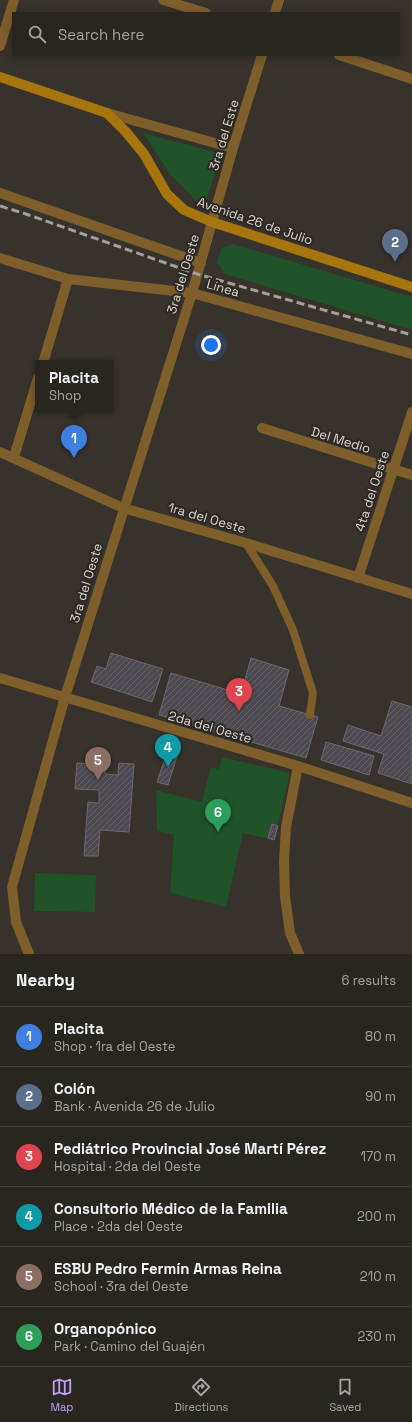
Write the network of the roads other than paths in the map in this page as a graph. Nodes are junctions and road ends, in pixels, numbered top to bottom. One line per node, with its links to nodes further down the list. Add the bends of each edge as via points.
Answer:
1 (14, 0): 6 (street)
2 (163, 0): 4 (street)
3 (279, 0): 5 (street)
4 (203, 12)
5 (275, 12)
6 (0, 46)
7 (262, 56): 12 (street, 3ra del Este)
8 (342, 56): 10 (street)
9 (0, 77): 11 (main road, Avenida 26 de Julio)
10 (412, 79)
11 (107, 114): 12 (street, Avenida 26 de Julio); 14 (main road, Avenida 26 de Julio, via 144,154 167,194 184,210)
12 (233, 148): 14 (street, 3ra del Este)
13 (0, 192): 16 (street, Línea)
14 (212, 222): 16 (street, 3ra del Oeste); 18 (main road, Avenida 26 de Julio)
15 (0, 258): 17 (street, Línea)
16 (201, 263): 19 (street, 3ra del Oeste)
17 (68, 279): 19 (street, Línea); 21 (street)
18 (412, 287)
19 (192, 293): 20 (street, Línea); 29 (street, 3ra del Oeste)
20 (412, 354)
21 (43, 360)
22 (35, 388): 26 (street)
23 (412, 412): 27 (street, 4ta del Oeste)
24 (262, 428): 27 (street, Del Medio)
25 (0, 452): 26 (street, 1ra del Oeste)
26 (14, 458): 29 (street, 1ra del Oeste)
27 (393, 469): 28 (street, Del Medio); 31 (street, 4ta del Oeste)
28 (412, 475)
29 (123, 508): 30 (street, 1ra del Oeste); 34 (street, 3ra del Oeste)
30 (246, 544): 31 (street, 1ra del Oeste); 35 (lane, via 273,586 293,630 313,693)
31 (358, 578): 32 (street, 1ra del Oeste)
32 (412, 594)
33 (0, 678): 34 (street, 2da del Oeste)
34 (64, 697): 36 (street, 2da del Oeste); 38 (street, 3ra del Oeste, via 12,887 16,922)
35 (310, 715)
36 (298, 766): 37 (street, 2da del Oeste); 39 (street, via 286,827 284,861 290,933)
37 (412, 803)
38 (29, 954)
39 (299, 954)

